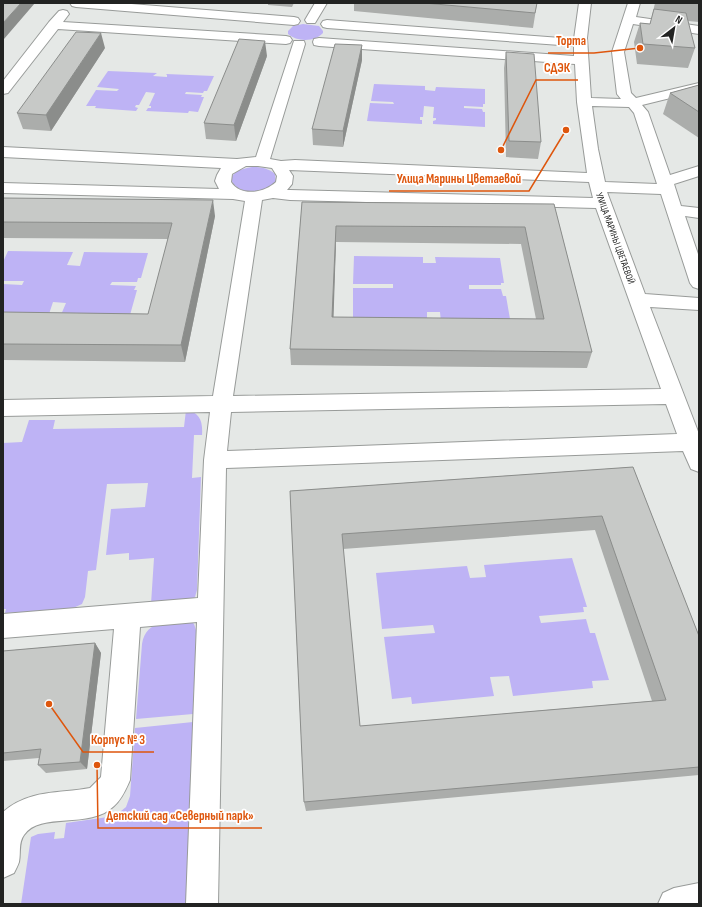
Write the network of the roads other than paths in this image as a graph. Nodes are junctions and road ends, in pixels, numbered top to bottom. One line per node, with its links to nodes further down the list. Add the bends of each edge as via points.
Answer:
1 (74, 3): 5 (street); 10 (street)
2 (321, 3): 7 (street)
3 (585, 3): 16 (street, УЛИЦА МАРИНЫ ЦВЕТАЕВОЙ)
4 (634, 3): 6 (street)
5 (197, 13): 8 (street); 13 (street)
6 (628, 19): 11 (street); 22 (street, via 618,52 624,94)
7 (312, 20): 8 (street); 9 (street)
8 (294, 21): 14 (street, via 282,26 278,34)
9 (327, 24): 12 (street); 15 (street, via 332,27 331,36)
10 (53, 25): 13 (street); 20 (street)
11 (699, 30)
12 (437, 32): 16 (street); 17 (street)
13 (182, 34): 14 (street)
14 (292, 42): 15 (street); 25 (street)
15 (319, 42): 17 (street)
16 (580, 44): 18 (street, УЛИЦА МАРИНЫ ЦВЕТАЕВОЙ)
17 (434, 50): 18 (street)
18 (580, 60): 21 (street, УЛИЦА МАРИНЫ ЦВЕТАЕВОЙ)
19 (699, 88): 22 (street)
20 (3, 90)
21 (584, 102): 22 (street); 32 (street, УЛИЦА МАРИНЫ ЦВЕТАЕВОЙ)
22 (632, 103): 30 (street, via 641,112)
23 (3, 152): 24 (street)
24 (116, 157): 26 (street); 33 (street)
25 (262, 161): 26 (street); 27 (street)
26 (239, 164): 35 (street, via 223,178 228,190)
27 (278, 166): 28 (street); 34 (street, via 284,170 285,182)
28 (421, 169): 32 (street); 37 (street)
29 (699, 171): 30 (street)
30 (666, 185): 32 (street); 38 (street)
31 (3, 188): 33 (street)
32 (598, 189): 37 (street); 41 (street, УЛИЦА МАРИНЫ ЦВЕТАЕВОЙ)
33 (100, 191): 35 (street)
34 (273, 193): 36 (street); 37 (street)
35 (235, 194): 36 (street)
36 (254, 197): 44 (street)
37 (422, 198)
38 (674, 210): 39 (street); 40 (street)
39 (699, 213)
40 (699, 283)
41 (638, 300): 42 (street); 43 (street, УЛИЦА МАРИНЫ ЦВЕТАЕВОЙ)
42 (699, 304)
43 (674, 396): 44 (street); 46 (street, УЛИЦА МАРИНЫ ЦВЕТАЕВОЙ)
44 (222, 403): 45 (street); 47 (street)
45 (3, 408)
46 (691, 442): 47 (street); 48 (street, УЛИЦА МАРИНЫ ЦВЕТАЕВОЙ)
47 (215, 460): 49 (street)
48 (699, 463)
49 (210, 609): 50 (street); 54 (street)
50 (128, 616): 51 (street); 52 (street, via 115,780 110,790 92,803 37,809 19,818 7,835)
51 (3, 626)
52 (3, 862)
53 (699, 899): 55 (street)
54 (202, 904)
55 (674, 904)

